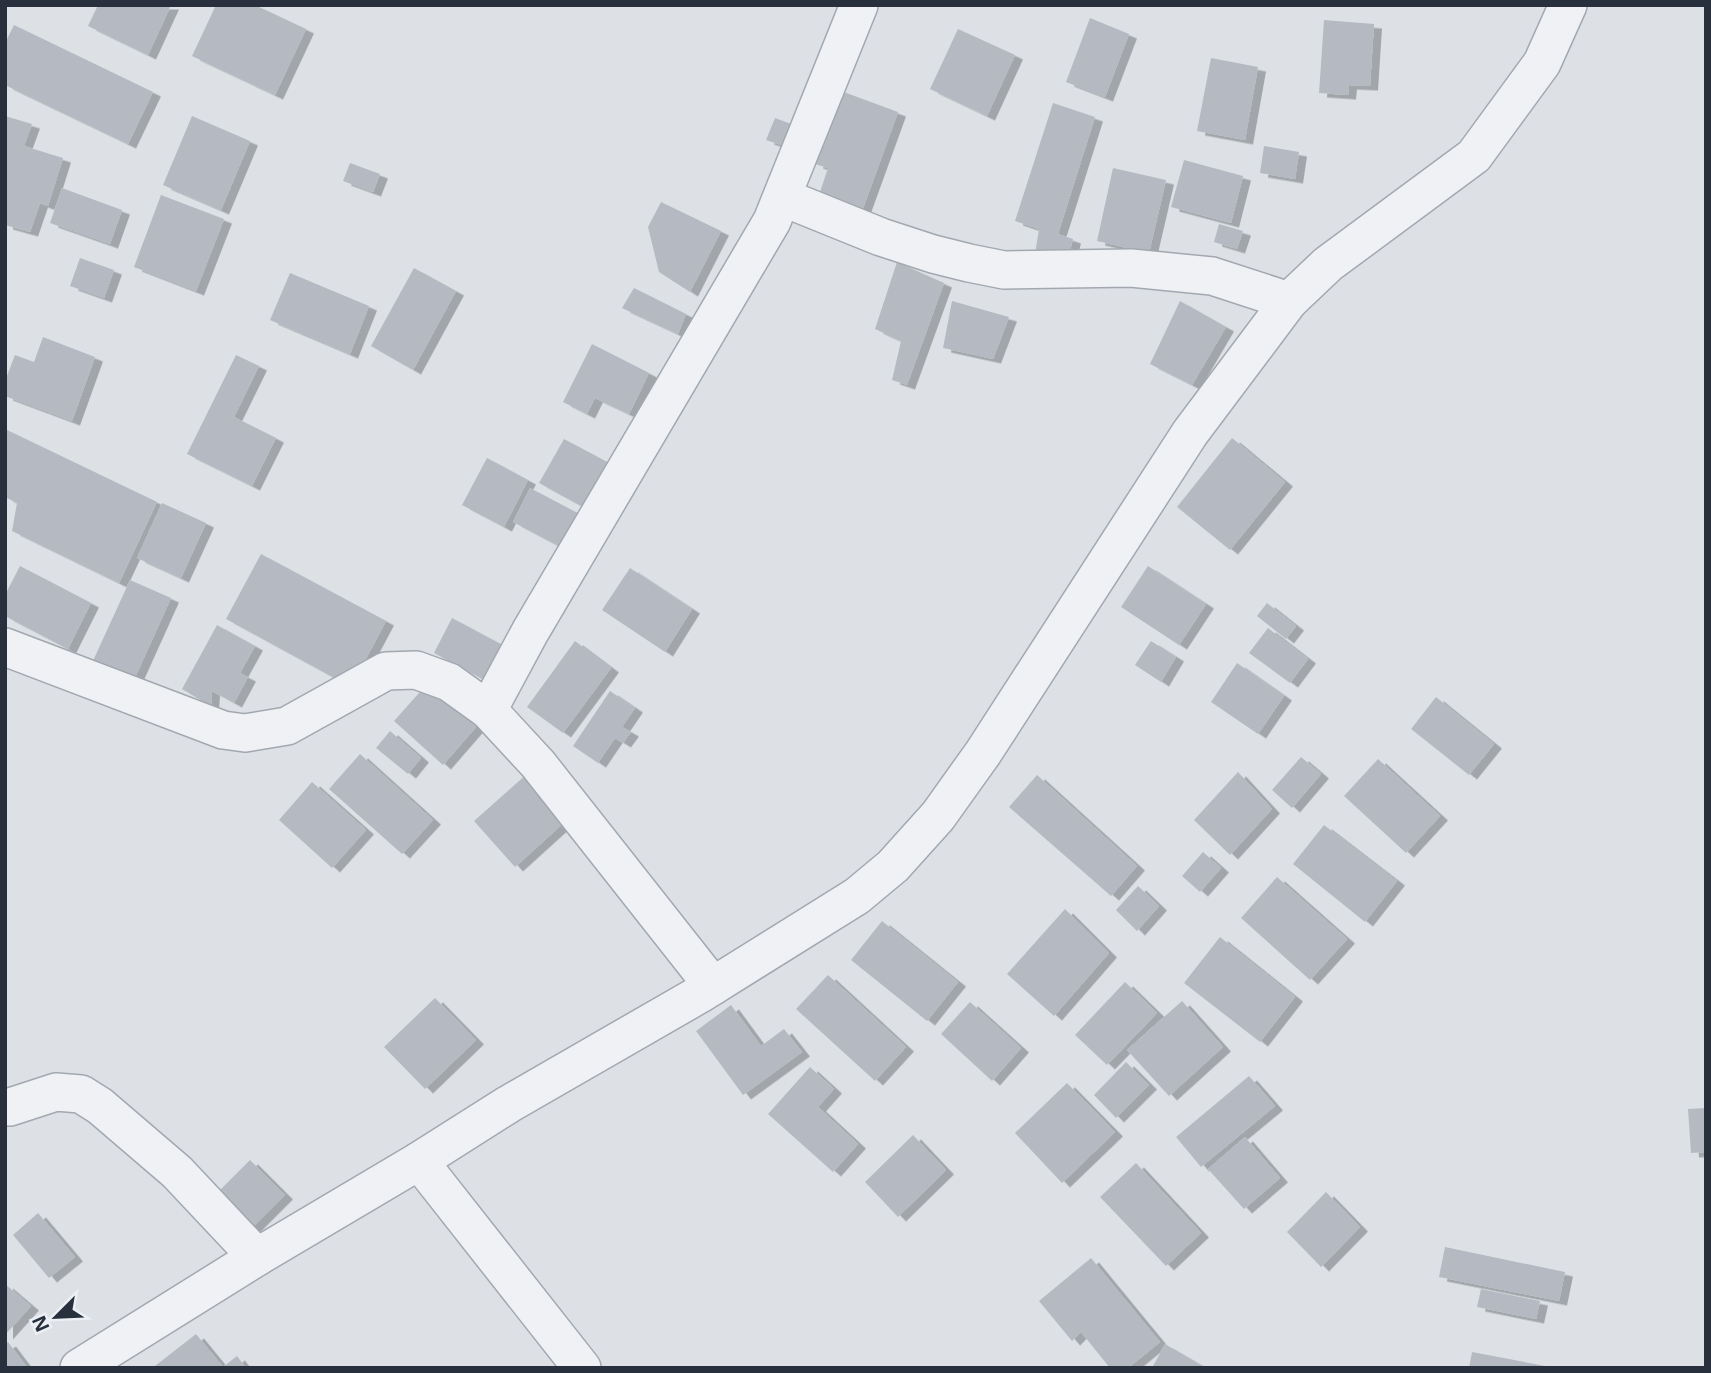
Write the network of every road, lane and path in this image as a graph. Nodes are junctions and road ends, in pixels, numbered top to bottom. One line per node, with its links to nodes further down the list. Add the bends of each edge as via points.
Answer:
1 (859, 5): 3 (street)
2 (1568, 5): 4 (street, via 1542,63 1474,156 1328,264)
3 (782, 197): 4 (street, via 881,237 969,263 1004,270 1131,268 1212,276); 6 (street)
4 (1289, 301): 7 (street, via 1190,433 938,816 893,866 857,896)
5 (5, 647): 6 (street, via 223,730 245,733 286,726 386,671 416,670 449,682)
6 (488, 710): 7 (street, via 538,764)
7 (713, 986): 9 (street)
8 (5, 1107): 10 (street, via 56,1092 81,1094 177,1172)
9 (419, 1161): 10 (street); 12 (street)
10 (257, 1257): 11 (street)
11 (79, 1368)
12 (582, 1368)

